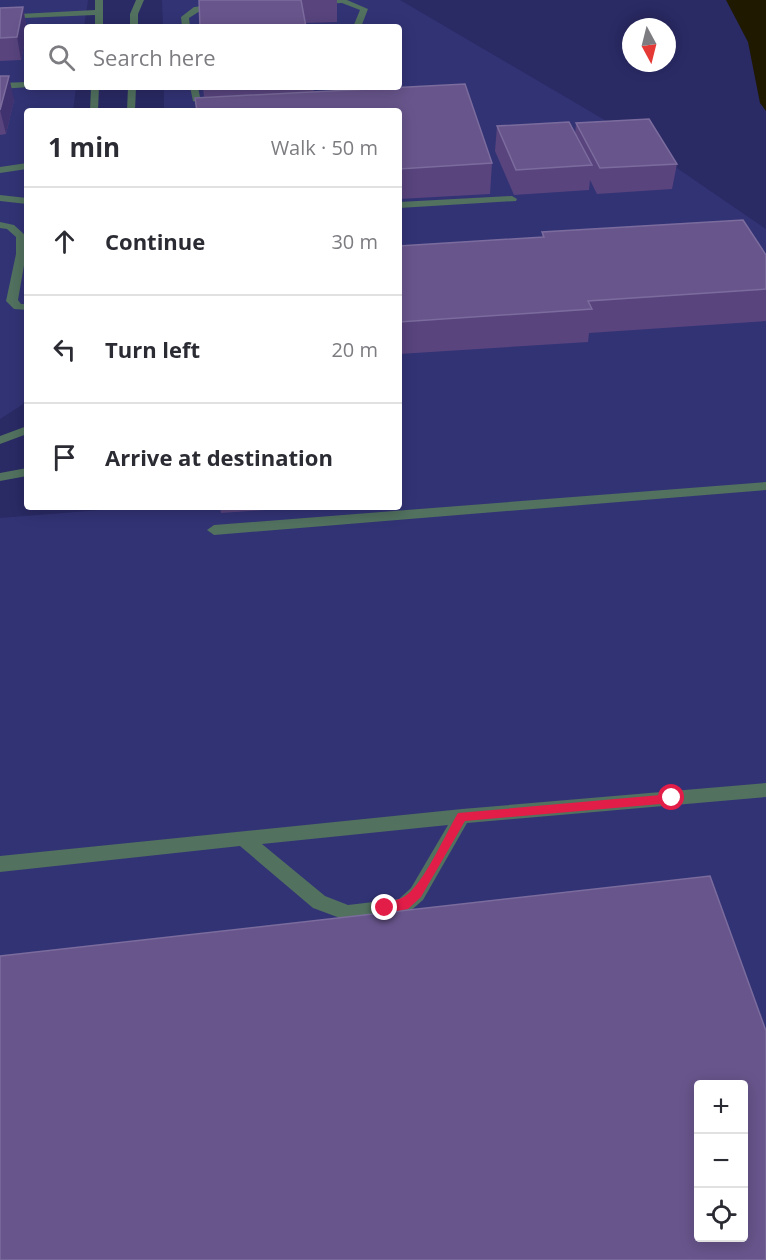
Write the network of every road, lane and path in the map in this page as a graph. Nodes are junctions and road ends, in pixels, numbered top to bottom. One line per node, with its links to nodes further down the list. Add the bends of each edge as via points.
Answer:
1 (99, 0): 5 (street)
2 (140, 0): 8 (street)
3 (309, 2): 10 (street, via 343,1 364,9)
4 (231, 6): 9 (street, via 198,7 185,17)
5 (99, 12): 6 (street); 7 (street)
6 (0, 16)
7 (99, 24)
8 (134, 24)
9 (186, 24)
10 (358, 24)
11 (24, 85): 12 (street)
12 (0, 86)
13 (95, 90): 19 (street)
14 (132, 90): 20 (street)
15 (194, 90): 18 (street, via 196,99 208,105)
16 (338, 90): 17 (street, via 337,97)
17 (318, 100)
18 (229, 106)
19 (94, 108)
20 (131, 108)
21 (24, 167): 22 (street)
22 (0, 172): 23 (street)
23 (24, 173)
24 (24, 190): 25 (street)
25 (0, 192)
26 (0, 198): 28 (street)
27 (512, 199): 29 (street)
28 (24, 201)
29 (402, 205)
30 (0, 225): 31 (street, via 21,236 23,254 12,301)
31 (24, 307)
32 (24, 431): 33 (street)
33 (0, 440)
34 (24, 473): 35 (street)
35 (0, 477)
36 (766, 486): 37 (street)
37 (214, 530)
38 (766, 790): 39 (street)
39 (462, 816): 40 (street); 40 (street, via 417,894 403,906 348,913 319,902)
40 (245, 840): 41 (street)
41 (0, 864)

